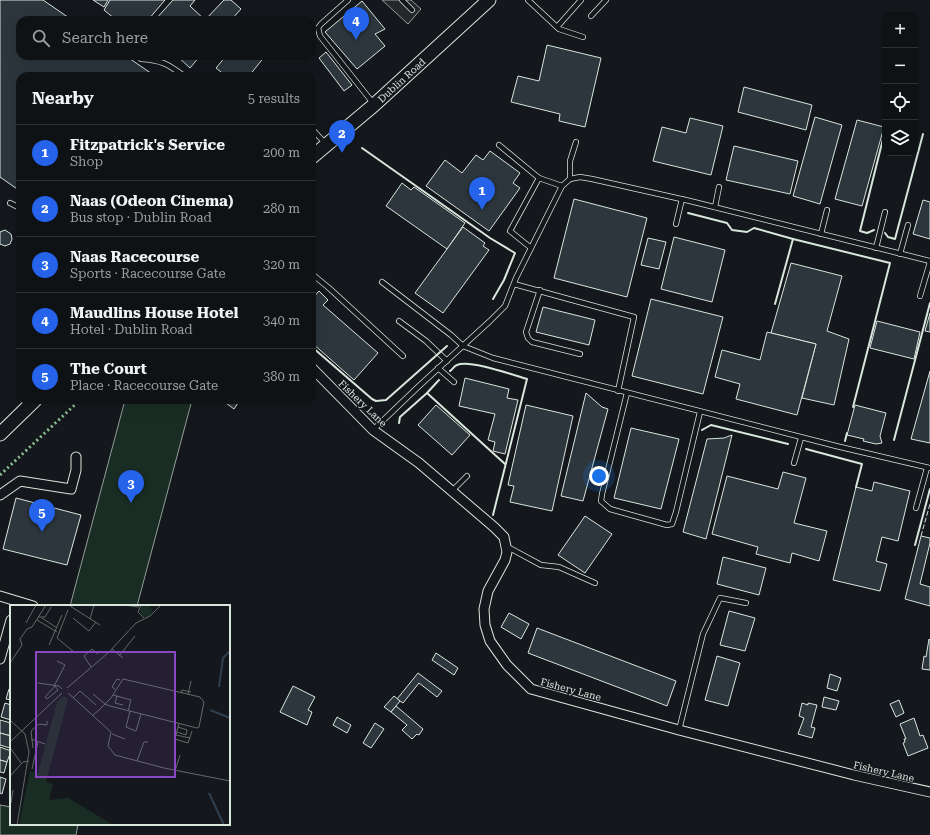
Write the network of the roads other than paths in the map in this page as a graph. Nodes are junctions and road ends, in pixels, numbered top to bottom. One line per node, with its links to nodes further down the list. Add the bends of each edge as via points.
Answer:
1 (348, 0): 13 (lane, via 318,28 320,36)
2 (402, 0): 7 (lane)
3 (489, 0): 13 (main road, Dublin Road)
4 (528, 0): 9 (lane)
5 (580, 0): 9 (lane)
6 (606, 0): 8 (lane)
7 (412, 10)
8 (591, 16)
9 (557, 27): 10 (lane)
10 (583, 37)
11 (157, 60): 12 (lane)
12 (178, 72)
13 (374, 105): 16 (main road, Dublin Road)
14 (316, 134): 16 (lane)
15 (576, 142): 20 (lane, via 570,161)
16 (326, 145): 18 (main road, Dublin Road)
17 (499, 145): 19 (lane)
18 (316, 154)
19 (539, 178): 21 (lane); 32 (lane, via 510,231)
20 (570, 179): 21 (lane); 23 (lane, via 592,178)
21 (562, 186): 32 (lane)
22 (719, 187): 26 (lane)
23 (682, 199): 26 (lane); 29 (lane)
24 (10, 203): 25 (lane)
25 (16, 206)
26 (715, 207): 31 (lane)
27 (827, 210): 31 (lane)
28 (885, 212): 33 (lane)
29 (676, 224)
30 (908, 225): 34 (lane)
31 (821, 234): 33 (lane)
32 (531, 248): 38 (lane)
33 (876, 248): 34 (lane)
34 (900, 254): 35 (lane)
35 (930, 262): 40 (lane)
36 (316, 277): 44 (lane)
37 (382, 282): 42 (lane)
38 (514, 284): 39 (lane); 42 (lane, via 505,306)
39 (540, 290): 43 (lane, via 526,332 528,338 532,342); 49 (lane, via 634,317)
40 (920, 296)
41 (399, 321): 45 (lane)
42 (463, 346): 45 (lane); 49 (lane, via 493,358)
43 (580, 354)
44 (403, 356)
45 (447, 361): 46 (lane)
46 (438, 368): 48 (lane); 53 (lane)
47 (316, 372): 53 (street, Fishery Lane)
48 (454, 382)
49 (618, 391): 50 (lane)
50 (628, 393): 52 (lane); 52 (lane, via 601,501 610,509 667,525 672,524 676,512)
51 (31, 404): 54 (main road)
52 (700, 412): 55 (lane)
53 (373, 430): 60 (street, Fishery Lane)
54 (0, 434)
55 (801, 438): 57 (lane); 58 (lane)
56 (76, 457): 61 (street, via 76,470 71,489 20,481)
57 (794, 463)
58 (928, 468): 62 (lane)
59 (467, 476): 60 (lane)
60 (452, 491): 63 (street, Fishery Lane, via 504,537)
61 (0, 496)
62 (916, 508)
63 (506, 546): 64 (lane, via 542,565 559,567); 71 (street, Fishery Lane, via 505,560 488,591 484,608 490,642 507,665 531,690)
64 (595, 583)
65 (0, 596): 67 (street)
66 (746, 603): 71 (lane, via 720,598 703,634)
67 (15, 604)
68 (10, 623): 69 (street)
69 (2, 643): 70 (street)
70 (0, 659)
71 (678, 730): 72 (street, Fishery Lane)
72 (930, 792)

